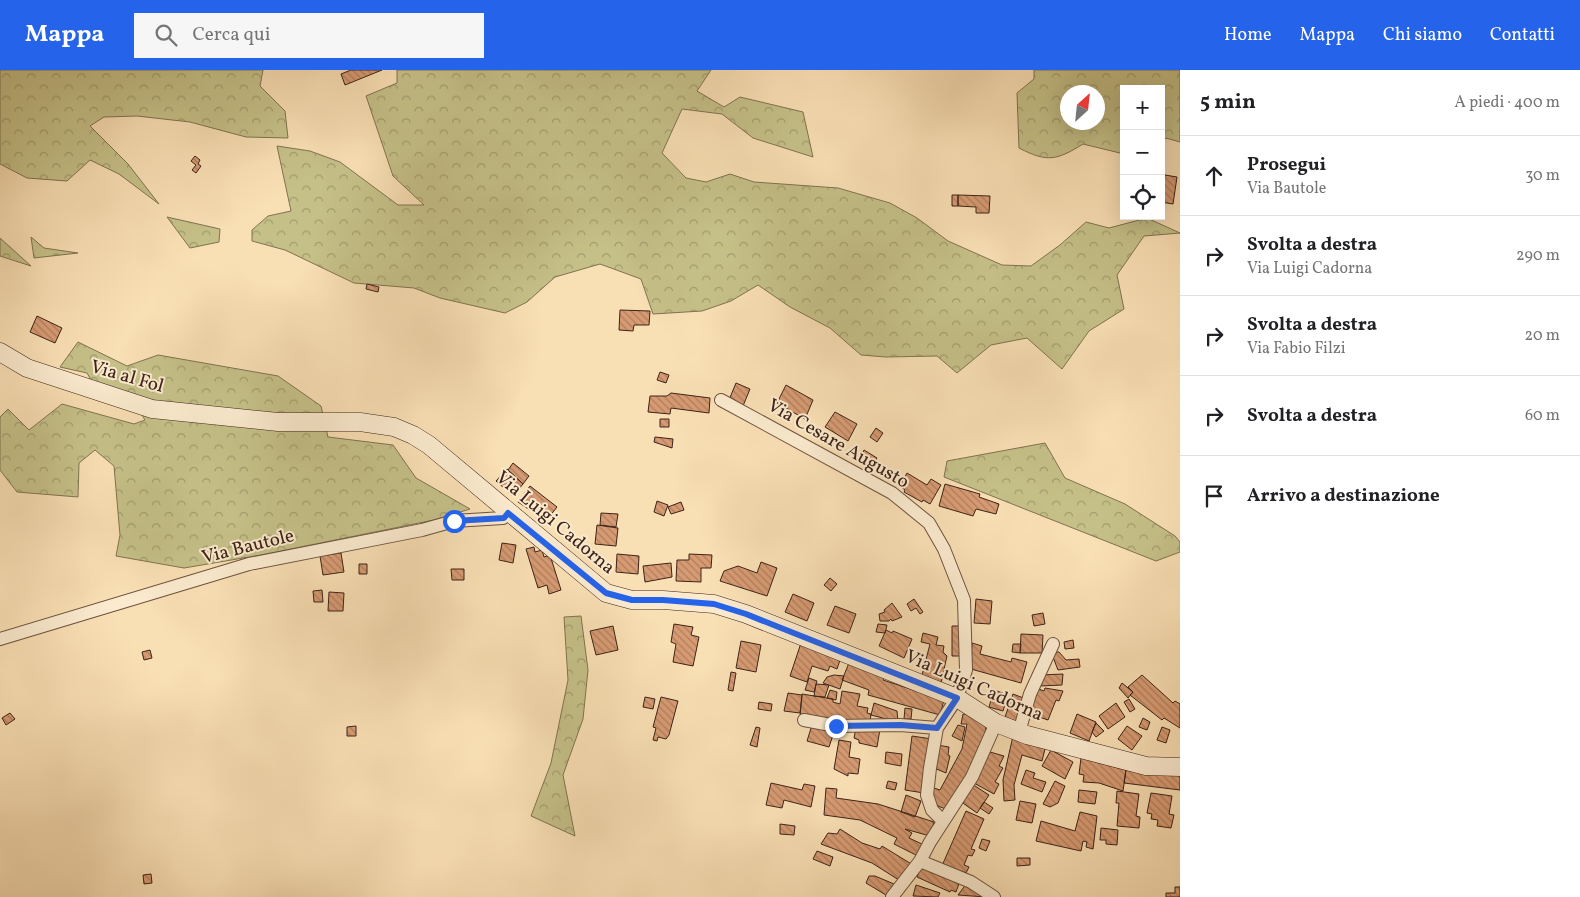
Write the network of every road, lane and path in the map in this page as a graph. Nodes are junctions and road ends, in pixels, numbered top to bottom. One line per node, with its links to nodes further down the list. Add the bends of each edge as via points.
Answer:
1 (0, 352): 3 (street, Via al Fol, via 27,368 152,409)
2 (721, 400): 7 (street, Via Cesare Augusto, via 892,493 929,523 944,549 964,600 966,670)
3 (278, 422): 4 (street, Via Luigi Cadorna, via 360,422 394,427 429,445)
4 (508, 513): 5 (street, Via Bautole, via 504,518 454,521 249,564); 7 (street, Via Luigi Cadorna, via 606,593 632,600 722,606)
5 (0, 639)
6 (1053, 644): 11 (street, via 1030,694)
7 (957, 698): 9 (street, Via Luigi Cadorna); 10 (street, Via Cesare Augusto)
8 (804, 720): 10 (street, via 836,726)
9 (996, 723): 11 (street, Via Luigi Cadorna); 13 (street, via 972,777)
10 (937, 728): 13 (street, via 927,795 932,810)
11 (1019, 732): 12 (street, Via Luigi Cadorna, via 1146,766)
12 (1180, 767)
13 (943, 821): 14 (street)
14 (920, 861): 15 (street); 16 (street, via 970,882)
15 (892, 897)
16 (994, 897)

